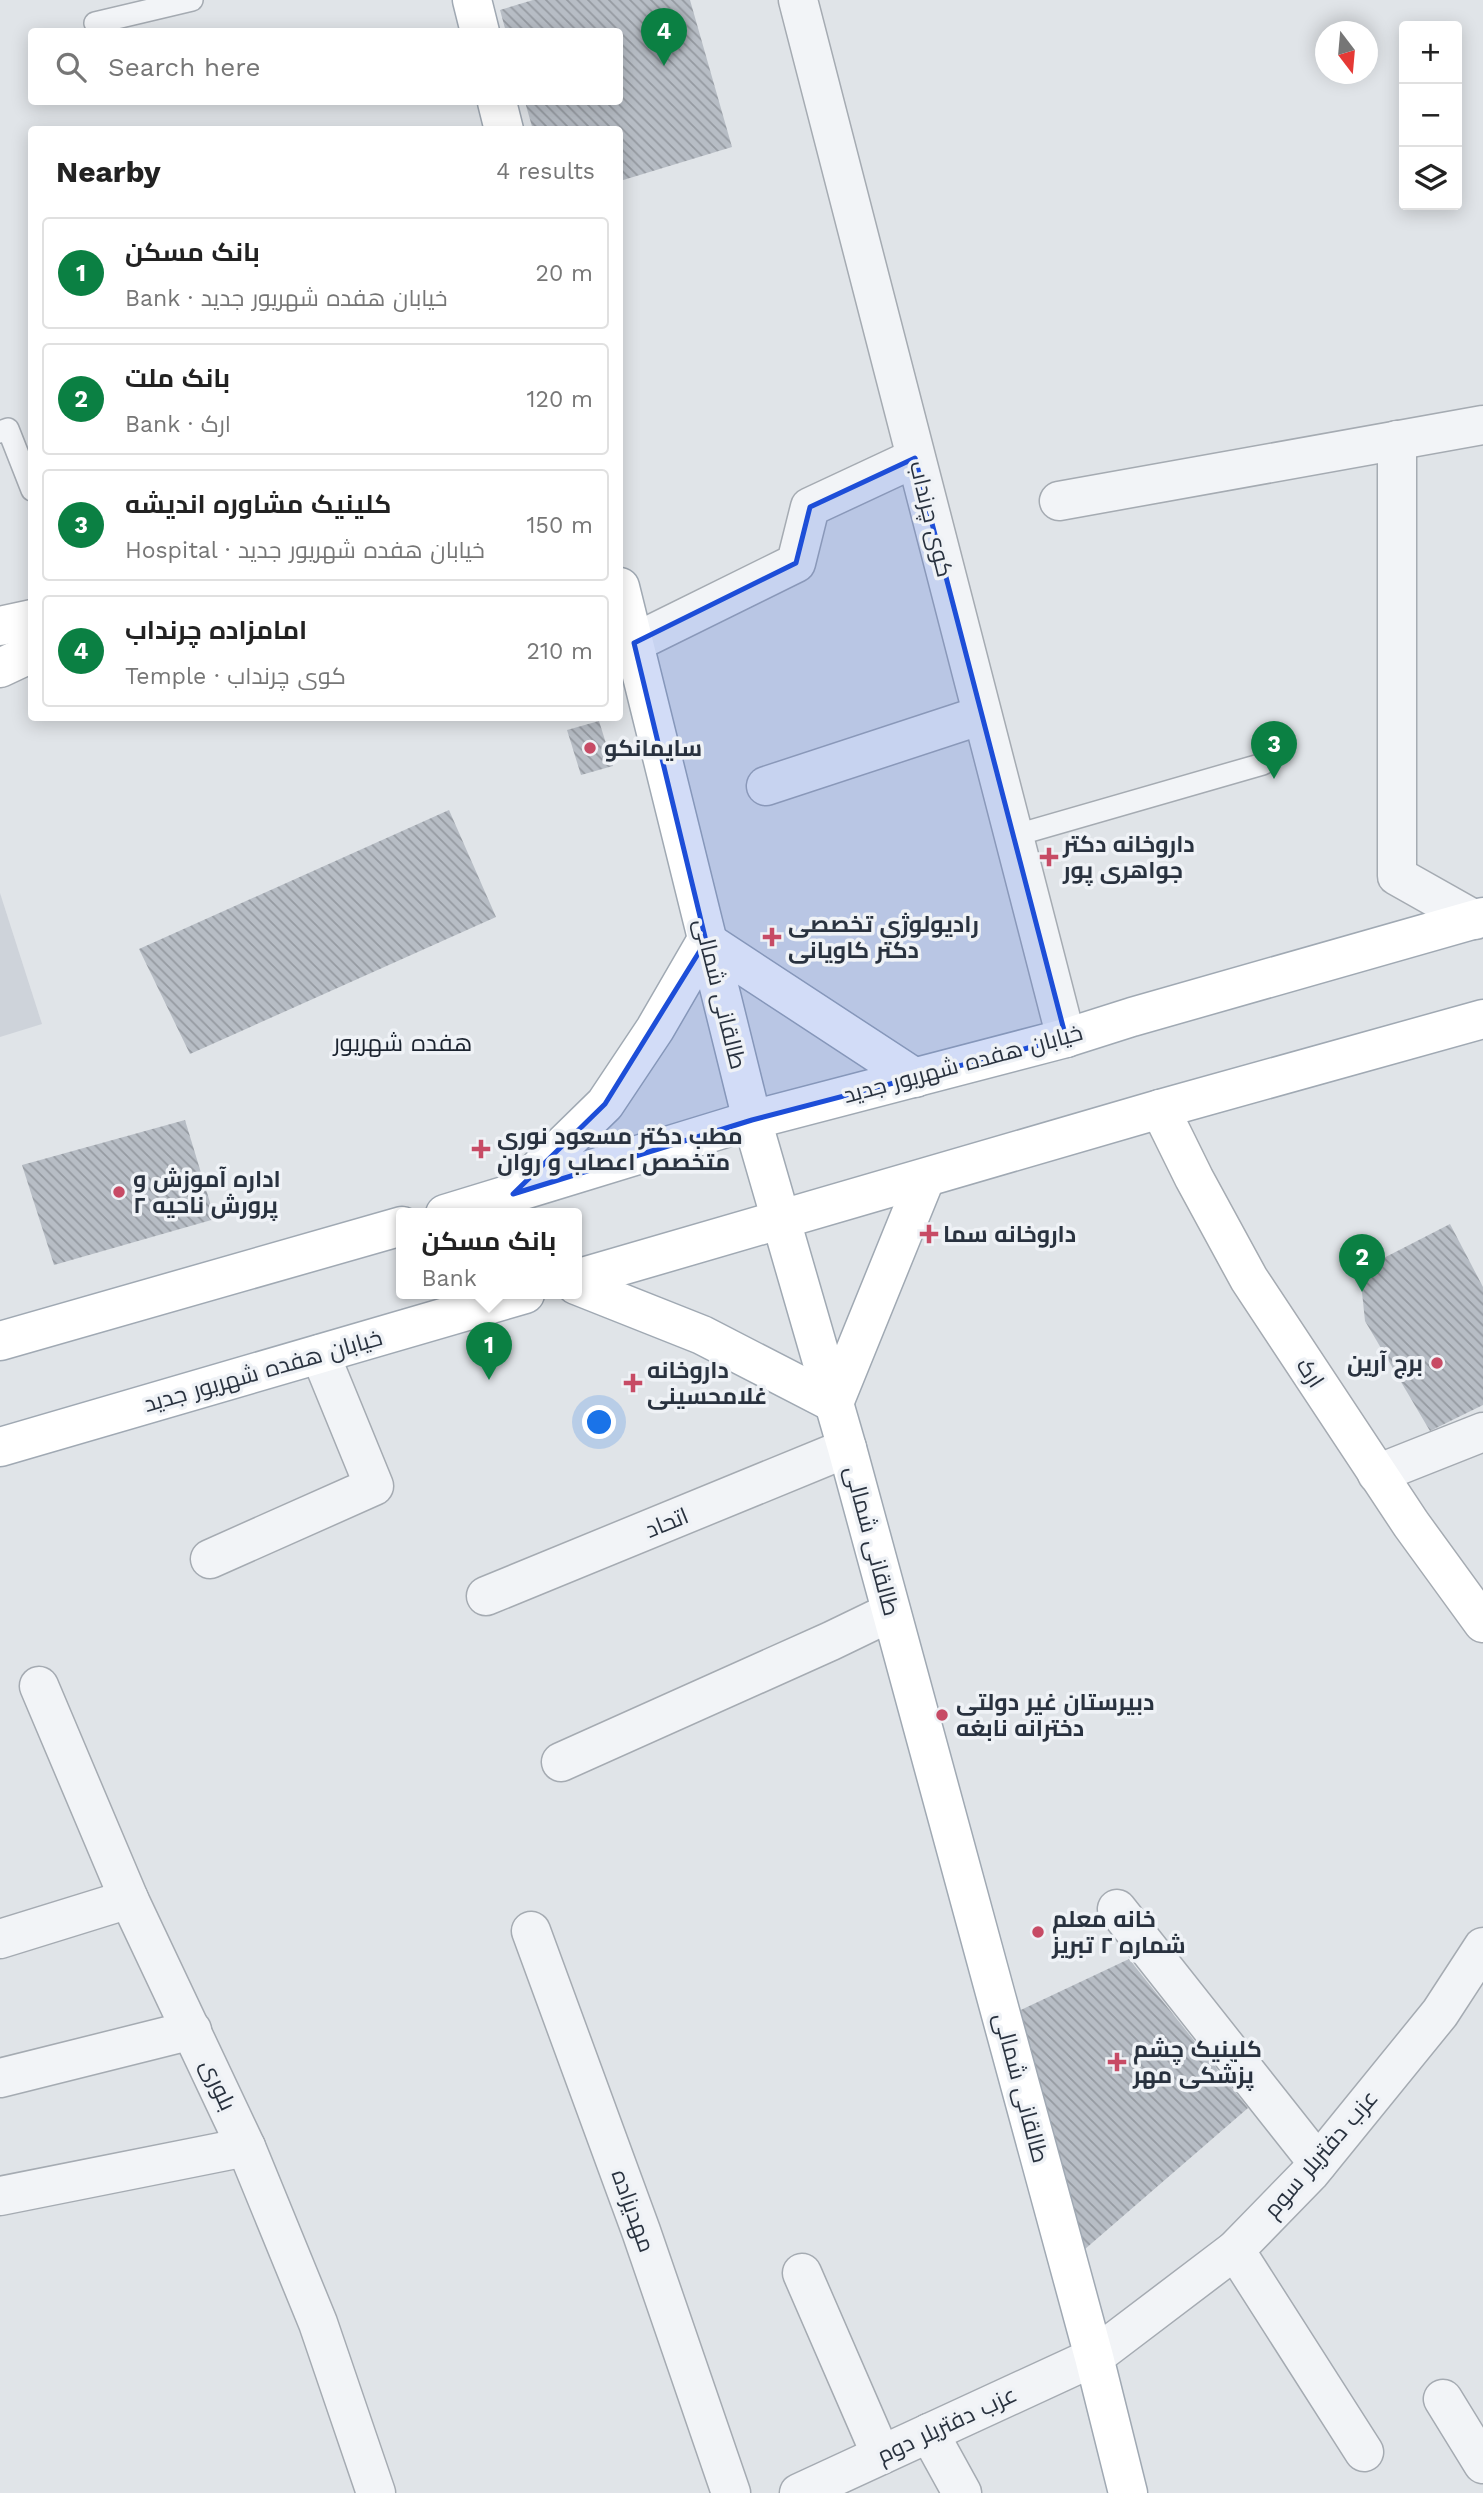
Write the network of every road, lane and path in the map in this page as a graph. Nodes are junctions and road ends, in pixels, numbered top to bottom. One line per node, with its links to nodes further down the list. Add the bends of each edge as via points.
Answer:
1 (192, 0): 4 (lane)
2 (472, 0): 5 (main road)
3 (790, 4): 11 (street, کوی چرنداب)
4 (95, 23)
5 (479, 28)
6 (498, 105): 7 (main road)
7 (503, 126)
8 (1483, 425): 10 (street)
9 (0, 432): 12 (lane, via 8,429)
10 (1397, 440): 13 (street); 24 (street, via 1397,876)
11 (915, 458): 17 (street, via 810,507 796,563); 20 (street, کوی چرنداب)
12 (28, 480)
13 (1059, 501)
14 (623, 598): 17 (main road, طالقانی شمالی)
15 (28, 620): 16 (main road)
16 (0, 626)
17 (635, 643): 25 (main road, طالقانی شمالی)
18 (28, 655): 19 (main road)
19 (0, 667)
20 (982, 715): 22 (street); 23 (street, کوی چرنداب)
21 (1263, 764): 23 (lane)
22 (766, 786)
23 (1013, 836): 27 (street, کوی چرنداب)
24 (1479, 919): 27 (main road, خیابان هفده شهریور جدید)
25 (706, 941): 28 (main road); 30 (main road, طالقانی شمالی); 32 (main road, via 605,1104)
26 (1483, 1019): 29 (main road)
27 (1066, 1038): 28 (main road, خیابان هفده شهریور جدید)
28 (915, 1078): 30 (main road, خیابان هفده شهریور جدید)
29 (1160, 1109): 31 (main road); 45 (main road, ارک, via 1249,1279)
30 (752, 1120): 32 (main road, خیابان هفده شهریور جدید); 34 (main road, طالقانی شمالی)
31 (925, 1179): 34 (main road); 41 (main road)
32 (513, 1194): 33 (main road, خیابان هفده شهریور جدید)
33 (465, 1208)
34 (780, 1220): 36 (main road); 41 (main road, طالقانی شمالی)
35 (396, 1227): 39 (main road)
36 (582, 1277)
37 (582, 1287): 41 (main road, via 702,1335)
38 (508, 1299): 40 (main road, خیابان هفده شهریور جدید)
39 (0, 1341)
40 (320, 1354): 43 (main road, خیابان هفده شهریور جدید); 46 (street, via 374,1486)
41 (834, 1403): 44 (main road, طالقانی شمالی)
42 (1483, 1432): 45 (street)
43 (0, 1447)
44 (847, 1448): 47 (street, اتحاد); 48 (main road, طالقانی شمالی)
45 (1377, 1474): 49 (main road, ارک)
46 (211, 1559)
47 (486, 1596)
48 (891, 1612): 51 (street); 64 (main road, طالقانی شمالی)
49 (1483, 1623)
50 (39, 1686): 52 (street, بلوری)
51 (561, 1762)
52 (129, 1899): 55 (street); 57 (street, بلوری)
53 (1117, 1909): 60 (street)
54 (531, 1930): 71 (street, مهدیزاده)
55 (0, 1939)
56 (1483, 1947): 60 (street, عزب دفتریلر سوم, via 1440,2013)
57 (192, 2030): 58 (street); 59 (street, بلوری)
58 (0, 2078)
59 (246, 2147): 61 (street); 70 (street, بلوری, via 318,2323)
60 (1318, 2163): 62 (street, عزب دفتریلر سوم)
61 (0, 2196)
62 (1235, 2250): 64 (street, عزب دفتریلر سوم); 67 (street)
63 (802, 2273): 68 (street)
64 (1094, 2357): 66 (street, عزب دفتریلر دوم); 74 (main road, طالقانی شمالی)
65 (1443, 2399): 69 (street)
66 (929, 2433): 68 (street, عزب دفتریلر دوم); 73 (street)
67 (1364, 2452)
68 (881, 2455): 72 (street, عزب دفتریلر دوم)
69 (1483, 2464)
70 (376, 2493)
71 (731, 2493)
72 (799, 2493)
73 (962, 2493)
74 (1128, 2493)

